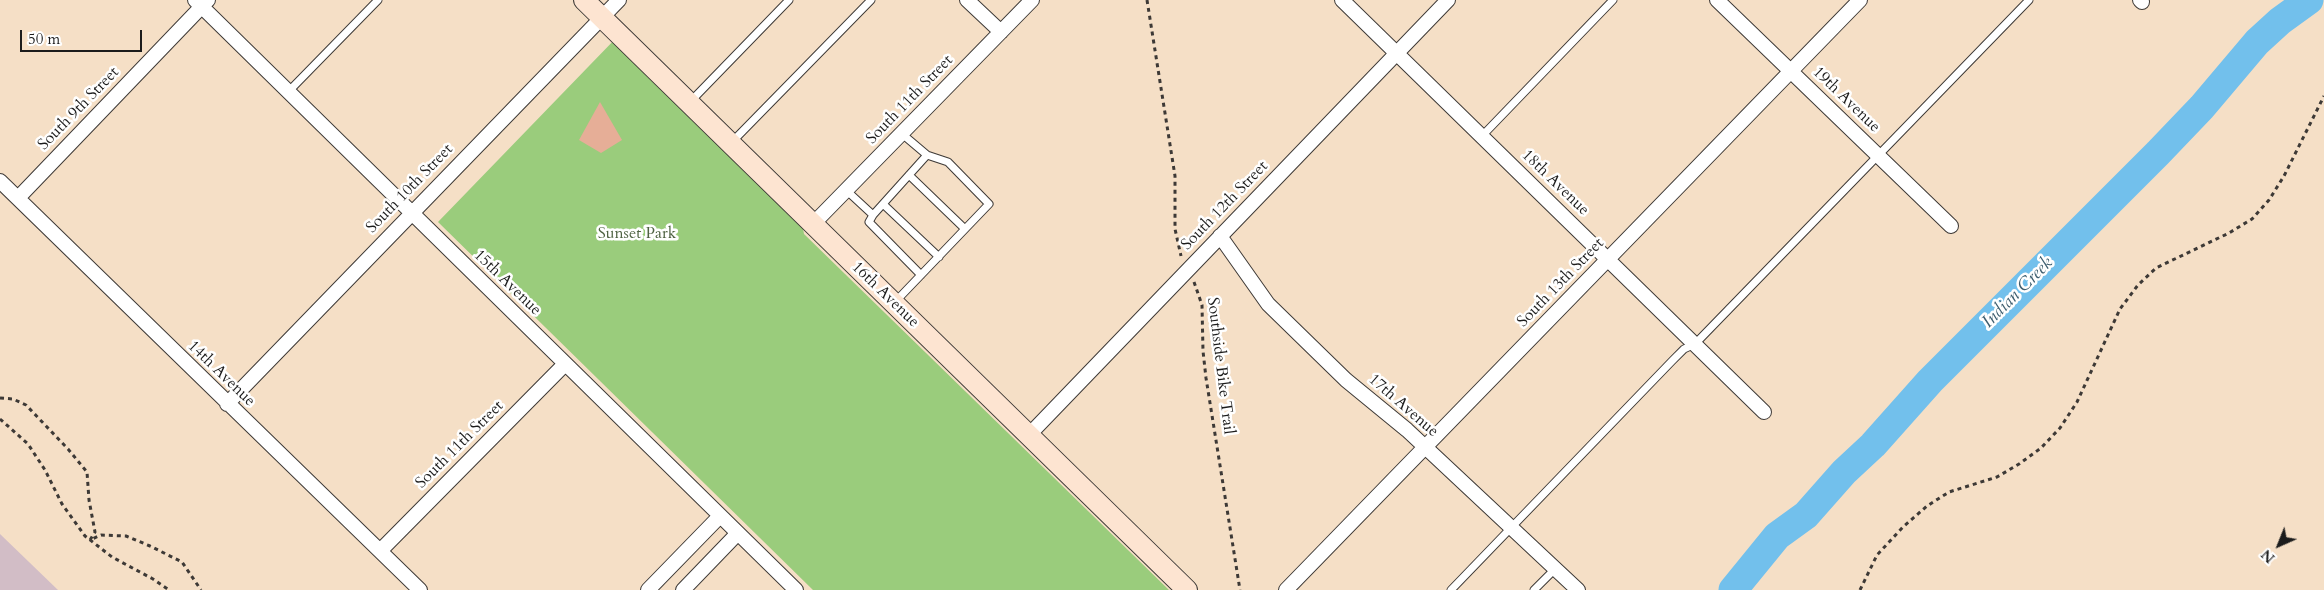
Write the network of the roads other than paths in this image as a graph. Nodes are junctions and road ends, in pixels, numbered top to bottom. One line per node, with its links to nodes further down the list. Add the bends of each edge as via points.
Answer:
1 (378, 0): 19 (lane)
2 (584, 0): 15 (street, 16th Avenue)
3 (619, 0): 15 (street, South 10th Street)
4 (789, 0): 20 (lane)
5 (871, 0): 23 (lane)
6 (968, 0): 16 (street)
7 (1032, 0): 16 (street, South 11th Street)
8 (1342, 0): 17 (street, 18th Avenue)
9 (1448, 0): 17 (street, South 12th Street)
10 (1613, 0): 22 (lane)
11 (1717, 0): 18 (street, 19th Avenue)
12 (1860, 0): 18 (street, South 13th Street)
13 (2029, 0): 25 (lane)
14 (202, 2): 19 (street, 15th Avenue); 29 (street, South 9th Street)
15 (602, 18): 20 (street, 16th Avenue); 31 (street, South 10th Street)
16 (1001, 32): 21 (street, South 11th Street)
17 (1396, 53): 22 (street, 18th Avenue); 36 (street, South 12th Street)
18 (1790, 71): 25 (street, 19th Avenue); 38 (street, South 13th Street)
19 (289, 91): 31 (street, 15th Avenue)
20 (689, 103): 23 (street, 16th Avenue)
21 (902, 134): 24 (lane); 28 (street, South 11th Street)
22 (1482, 136): 38 (street, 18th Avenue)
23 (730, 143): 33 (street, 16th Avenue)
24 (927, 155): 26 (lane); 35 (lane, via 948,162 989,204)
25 (1878, 155): 34 (street, 19th Avenue); 41 (lane)
26 (909, 175): 30 (lane); 35 (lane)
27 (0, 181): 29 (street, 14th Avenue)
28 (846, 190): 32 (lane); 33 (street, South 11th Street)
29 (18, 198): 43 (street, 14th Avenue)
30 (883, 204): 32 (lane); 37 (lane)
31 (411, 213): 42 (street, 15th Avenue); 43 (street, South 10th Street)
32 (871, 218): 39 (lane)
33 (813, 224): 40 (street, 16th Avenue)
34 (1951, 226)
35 (965, 229): 37 (lane)
36 (1220, 236): 45 (street, South 12th Street); 46 (street, 17th Avenue, via 1268,304 1346,380)
37 (939, 257): 39 (lane)
38 (1609, 259): 41 (street, 18th Avenue); 46 (street, South 13th Street)
39 (921, 275): 40 (lane)
40 (894, 304): 45 (street, 16th Avenue)
41 (1695, 344): 44 (street, 18th Avenue); 48 (lane, via 1684,349)
42 (565, 364): 47 (street, 15th Avenue); 50 (street, South 11th Street)
43 (228, 404): 50 (street, 14th Avenue)
44 (1764, 412)
45 (1028, 436): 56 (street, 16th Avenue)
46 (1425, 447): 48 (street, 17th Avenue); 57 (street, South 13th Street)
47 (720, 516): 49 (street, 15th Avenue); 53 (street)
48 (1511, 528): 51 (street, 17th Avenue); 58 (lane)
49 (738, 533): 54 (street); 55 (street, 15th Avenue)
50 (380, 551): 52 (street, 14th Avenue)
51 (1555, 569): 59 (lane); 60 (street, 17th Avenue)
52 (420, 590)
53 (648, 590)
54 (683, 590)
55 (796, 590)
56 (1187, 590)
57 (1286, 590)
58 (1451, 590)
59 (1534, 590)
60 (1578, 590)

